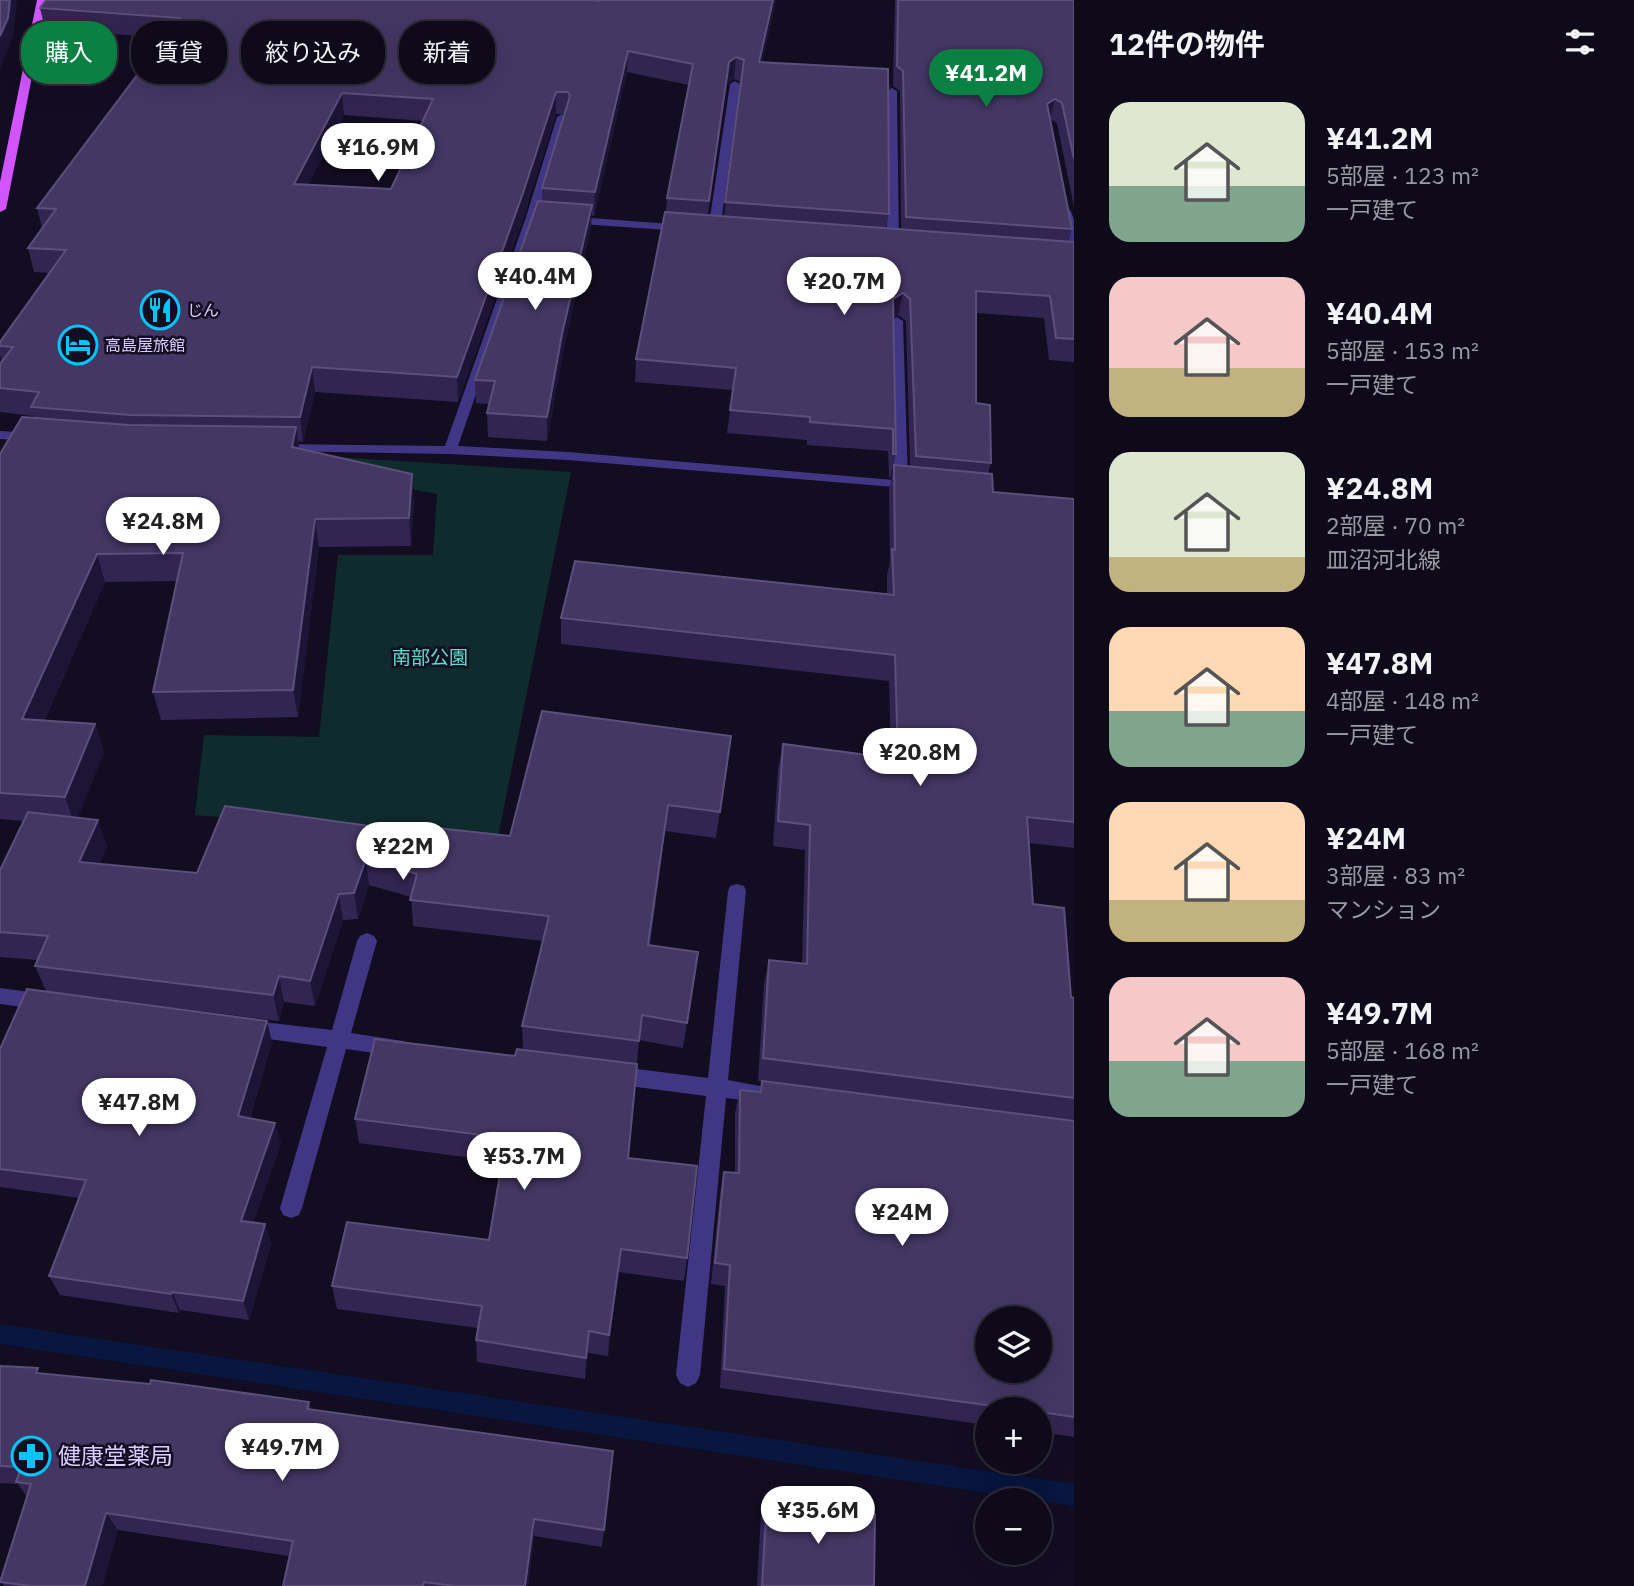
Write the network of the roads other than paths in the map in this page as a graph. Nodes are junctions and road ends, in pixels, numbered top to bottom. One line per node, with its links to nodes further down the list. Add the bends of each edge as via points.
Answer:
1 (42, 0): 6 (main road)
2 (735, 84): 8 (lane)
3 (892, 91): 11 (lane)
4 (562, 117): 7 (lane)
5 (1064, 199): 13 (lane)
6 (0, 209)
7 (531, 217): 8 (lane); 20 (lane)
8 (714, 231): 9 (lane)
9 (727, 232)
10 (879, 243): 11 (lane)
11 (893, 244): 12 (lane)
12 (907, 245)
13 (1074, 249)
14 (1060, 257): 15 (lane)
15 (1074, 258)
16 (897, 321): 21 (lane)
17 (0, 435): 18 (lane)
18 (55, 439)
19 (259, 448): 20 (lane)
20 (450, 450): 21 (lane)
21 (901, 485): 22 (lane)
22 (927, 487)
23 (737, 891): 31 (lane)
24 (367, 942): 28 (lane)
25 (0, 996): 26 (lane)
26 (68, 1004)
27 (230, 1026): 28 (lane)
28 (339, 1040): 29 (lane); 33 (lane)
29 (420, 1050)
30 (594, 1072): 31 (lane)
31 (716, 1088): 32 (lane); 34 (lane)
32 (784, 1097)
33 (291, 1208)
34 (688, 1376)

